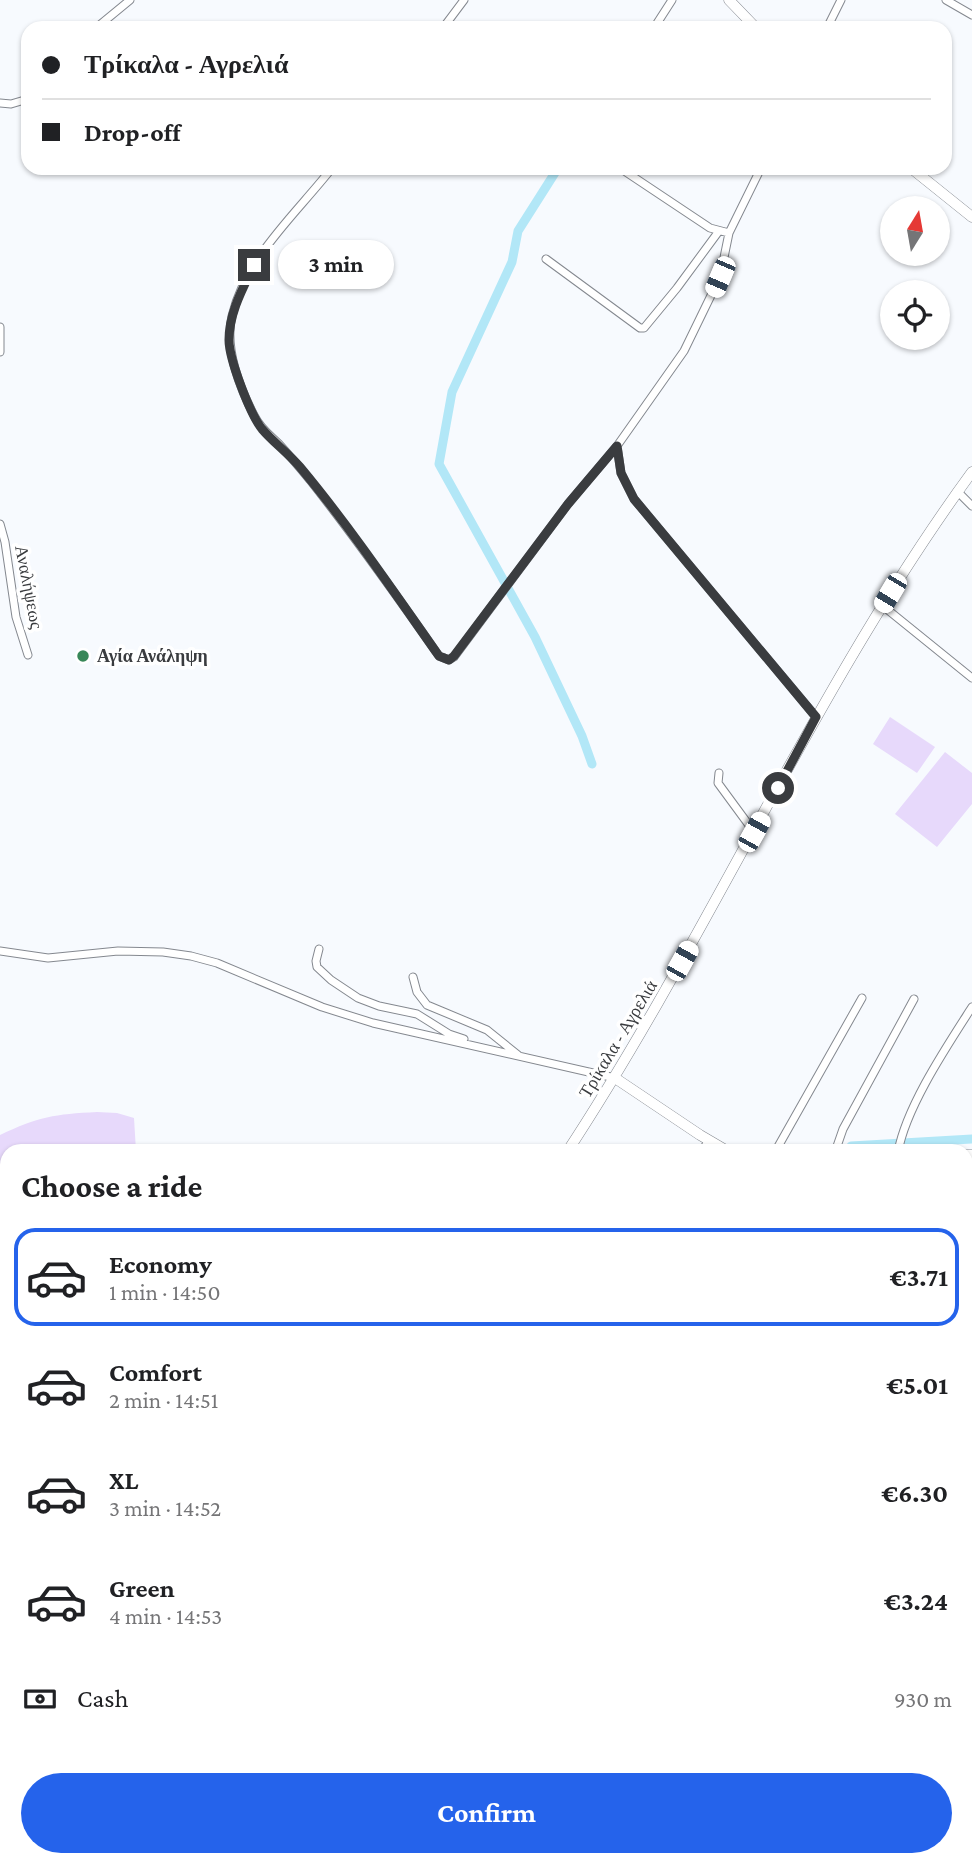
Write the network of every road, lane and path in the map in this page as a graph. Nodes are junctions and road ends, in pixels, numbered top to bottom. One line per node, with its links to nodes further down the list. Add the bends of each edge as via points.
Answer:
1 (130, 0): 8 (street)
2 (464, 0): 9 (street)
3 (672, 0): 10 (street)
4 (729, 0): 11 (main road)
5 (841, 0): 12 (street)
6 (951, 1): 7 (street)
7 (972, 15)
8 (104, 21)
9 (448, 21)
10 (658, 21)
11 (749, 21)
12 (830, 21)
13 (21, 101): 14 (street)
14 (0, 103)
15 (326, 175): 25 (street, via 254,265 232,316 232,362 262,429 299,466 356,538 439,656 449,660 454,656)
16 (630, 175): 20 (street)
17 (758, 175): 21 (street)
18 (920, 175): 19 (main road)
19 (972, 217)
20 (719, 231): 21 (street); 22 (street, via 642,329)
21 (729, 233): 25 (street, via 720,277 684,351)
22 (546, 259)
23 (0, 327): 24 (street)
24 (0, 352)
25 (617, 446): 33 (street, via 621,473 634,499)
26 (972, 472): 27 (main road, Τρίκαλα - Αγρελιά)
27 (958, 492): 28 (street); 30 (main road, Τρίκαλα - Αγρελιά)
28 (972, 506)
29 (0, 524): 31 (street, Αναλήψεως, via 16,617)
30 (883, 606): 32 (street); 33 (main road, Τρίκαλα - Αγρελιά)
31 (28, 655)
32 (972, 678)
33 (816, 717): 35 (main road, Τρίκαλα - Αγρελιά)
34 (719, 773): 35 (street, via 718,783)
35 (754, 832): 44 (main road, Τρίκαλα - Αγρελιά)
36 (319, 949): 42 (street, via 317,967 350,994 417,1014)
37 (0, 951): 42 (street, via 48,958 118,951 191,956 356,1018)
38 (413, 977): 43 (street, via 427,1005 487,1030)
39 (862, 998): 49 (street)
40 (914, 999): 50 (street)
41 (972, 1007): 51 (street, via 904,1127)
42 (476, 1046): 43 (street)
43 (518, 1056): 44 (street)
44 (615, 1078): 45 (main road); 46 (main road, Τρίκαλα - Αγρελιά)
45 (708, 1141): 47 (street); 48 (main road)
46 (572, 1144)
47 (706, 1144)
48 (714, 1144)
49 (780, 1144)
50 (838, 1144)
51 (900, 1144)

